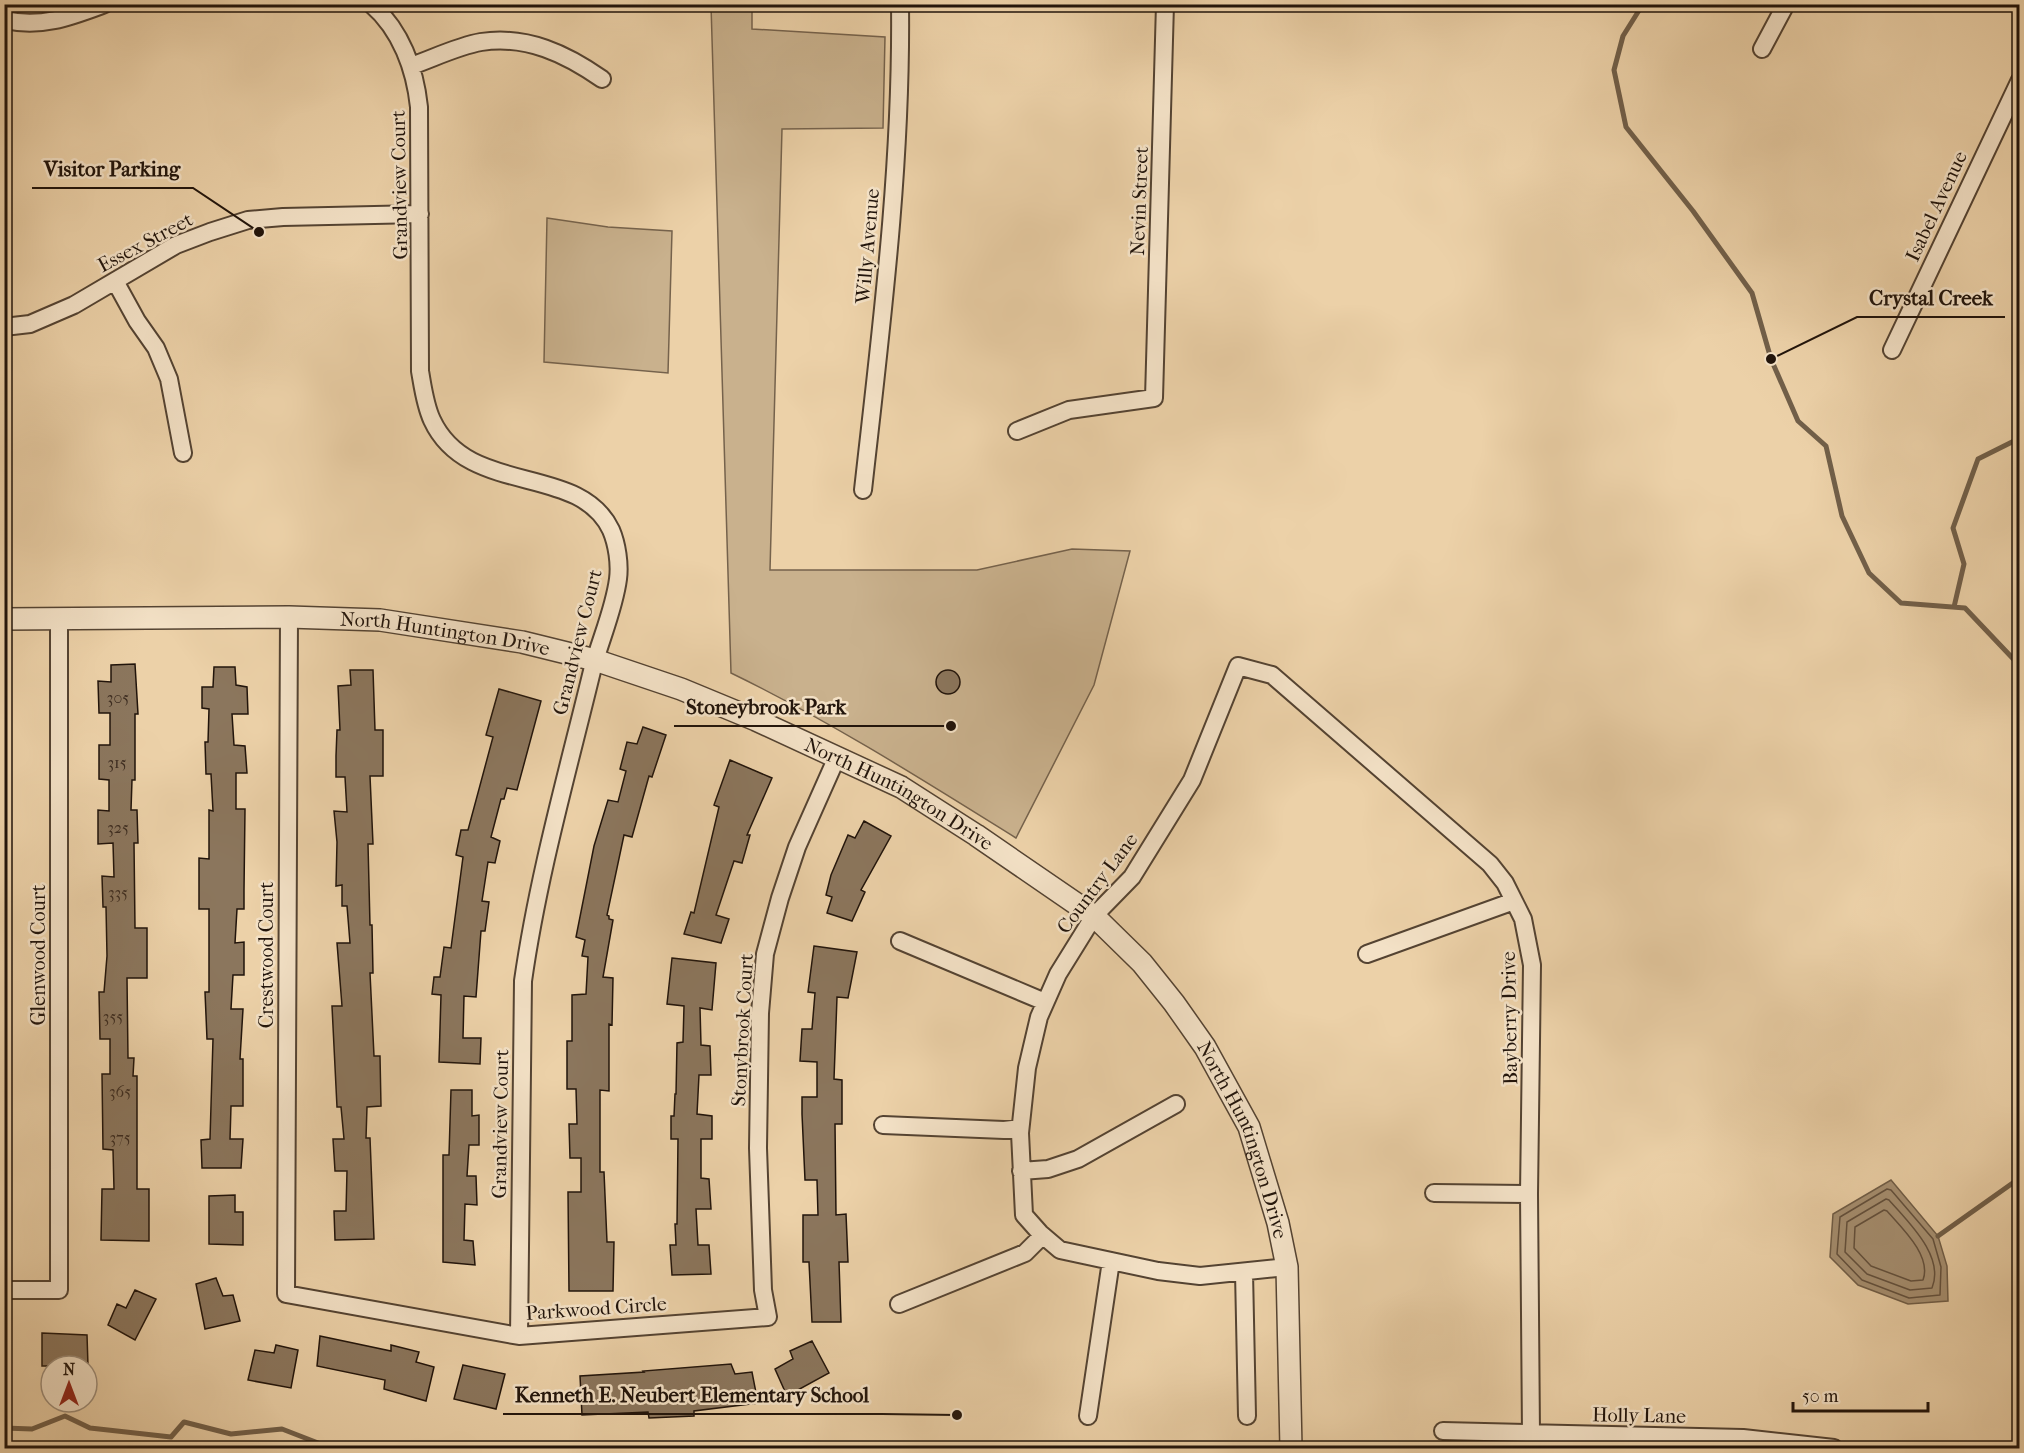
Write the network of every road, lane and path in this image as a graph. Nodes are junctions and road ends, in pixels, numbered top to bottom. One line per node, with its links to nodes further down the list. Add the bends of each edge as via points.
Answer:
1 (105, 4): 6 (street, via 58,21)
2 (371, 4): 8 (street, Grandview Court, via 397,36)
3 (900, 4): 17 (street, Willy Avenue, via 901,67 892,224)
4 (1165, 4): 15 (street, Nevin Street, via 1154,398 1069,410)
5 (1786, 4): 7 (street)
6 (4, 20)
7 (1762, 49)
8 (411, 66): 9 (street, via 481,42 508,41 550,49 576,60); 11 (street, Grandview Court, via 419,107)
9 (602, 79)
10 (2019, 80): 14 (street, Isabel Avenue)
11 (420, 214): 12 (street, Essex Street, via 248,220 176,245); 21 (street, Grandview Court, via 420,371 426,406 445,438 476,465 567,491 593,505 610,529 617,551 618,578)
12 (116, 281): 13 (street, Essex Street, via 30,324); 16 (street, via 156,348 169,379)
13 (4, 327)
14 (1892, 350)
15 (1017, 431)
16 (183, 453)
17 (863, 490)
18 (289, 617): 20 (street, North Huntington Drive); 21 (street, North Huntington Drive, via 380,620 522,642); 40 (street, Crestwood Court)
19 (4, 619): 20 (street, North Huntington Drive)
20 (59, 620): 39 (street, Glenwood Court, via 59,1290)
21 (595, 660): 23 (street, North Huntington Drive, via 681,689); 43 (street, Grandview Court, via 532,923 523,981)
22 (1238, 666): 24 (street, Bayberry Drive, via 1272,675 1490,864); 25 (street, Country Lane, via 1192,780 1132,877)
23 (837, 757): 25 (street, North Huntington Drive, via 901,787); 42 (street, Stonybrook Court, via 797,847 765,954 758,1148 763,1290)
24 (1514, 901): 27 (street); 34 (street, Bayberry Drive, via 1523,920 1533,965)
25 (1094, 916): 28 (street, Country Lane); 37 (street, North Huntington Drive, via 1142,963 1205,1047 1248,1127)
26 (900, 941): 28 (street)
27 (1367, 954)
28 (1045, 1002): 31 (street, Country Lane, via 1027,1068)
29 (1176, 1104): 32 (street, via 1078,1159 1048,1169)
30 (883, 1125): 31 (street)
31 (1020, 1128): 32 (street, Country Lane)
32 (1021, 1171): 35 (street, Country Lane, via 1024,1215)
33 (1434, 1193): 34 (street)
34 (1529, 1194): 47 (street, Bayberry Drive)
35 (1042, 1236): 36 (street, Country Lane, via 1060,1250); 41 (street, via 1026,1253)
36 (1111, 1261): 38 (street, Country Lane, via 1200,1276); 44 (street)
37 (1287, 1267): 38 (street, Country Lane); 48 (street, North Huntington Drive)
38 (1244, 1272): 45 (street)
39 (4, 1290)
40 (286, 1294): 43 (street, Parkwood Circle)
41 (899, 1304)
42 (768, 1317): 43 (street, Parkwood Circle)
43 (519, 1336)
44 (1088, 1416)
45 (1247, 1416)
46 (1443, 1431): 47 (street, Holly Lane)
47 (1531, 1434): 49 (street, Holly Lane, via 1743,1438)
48 (1292, 1449)
49 (1834, 1449)

